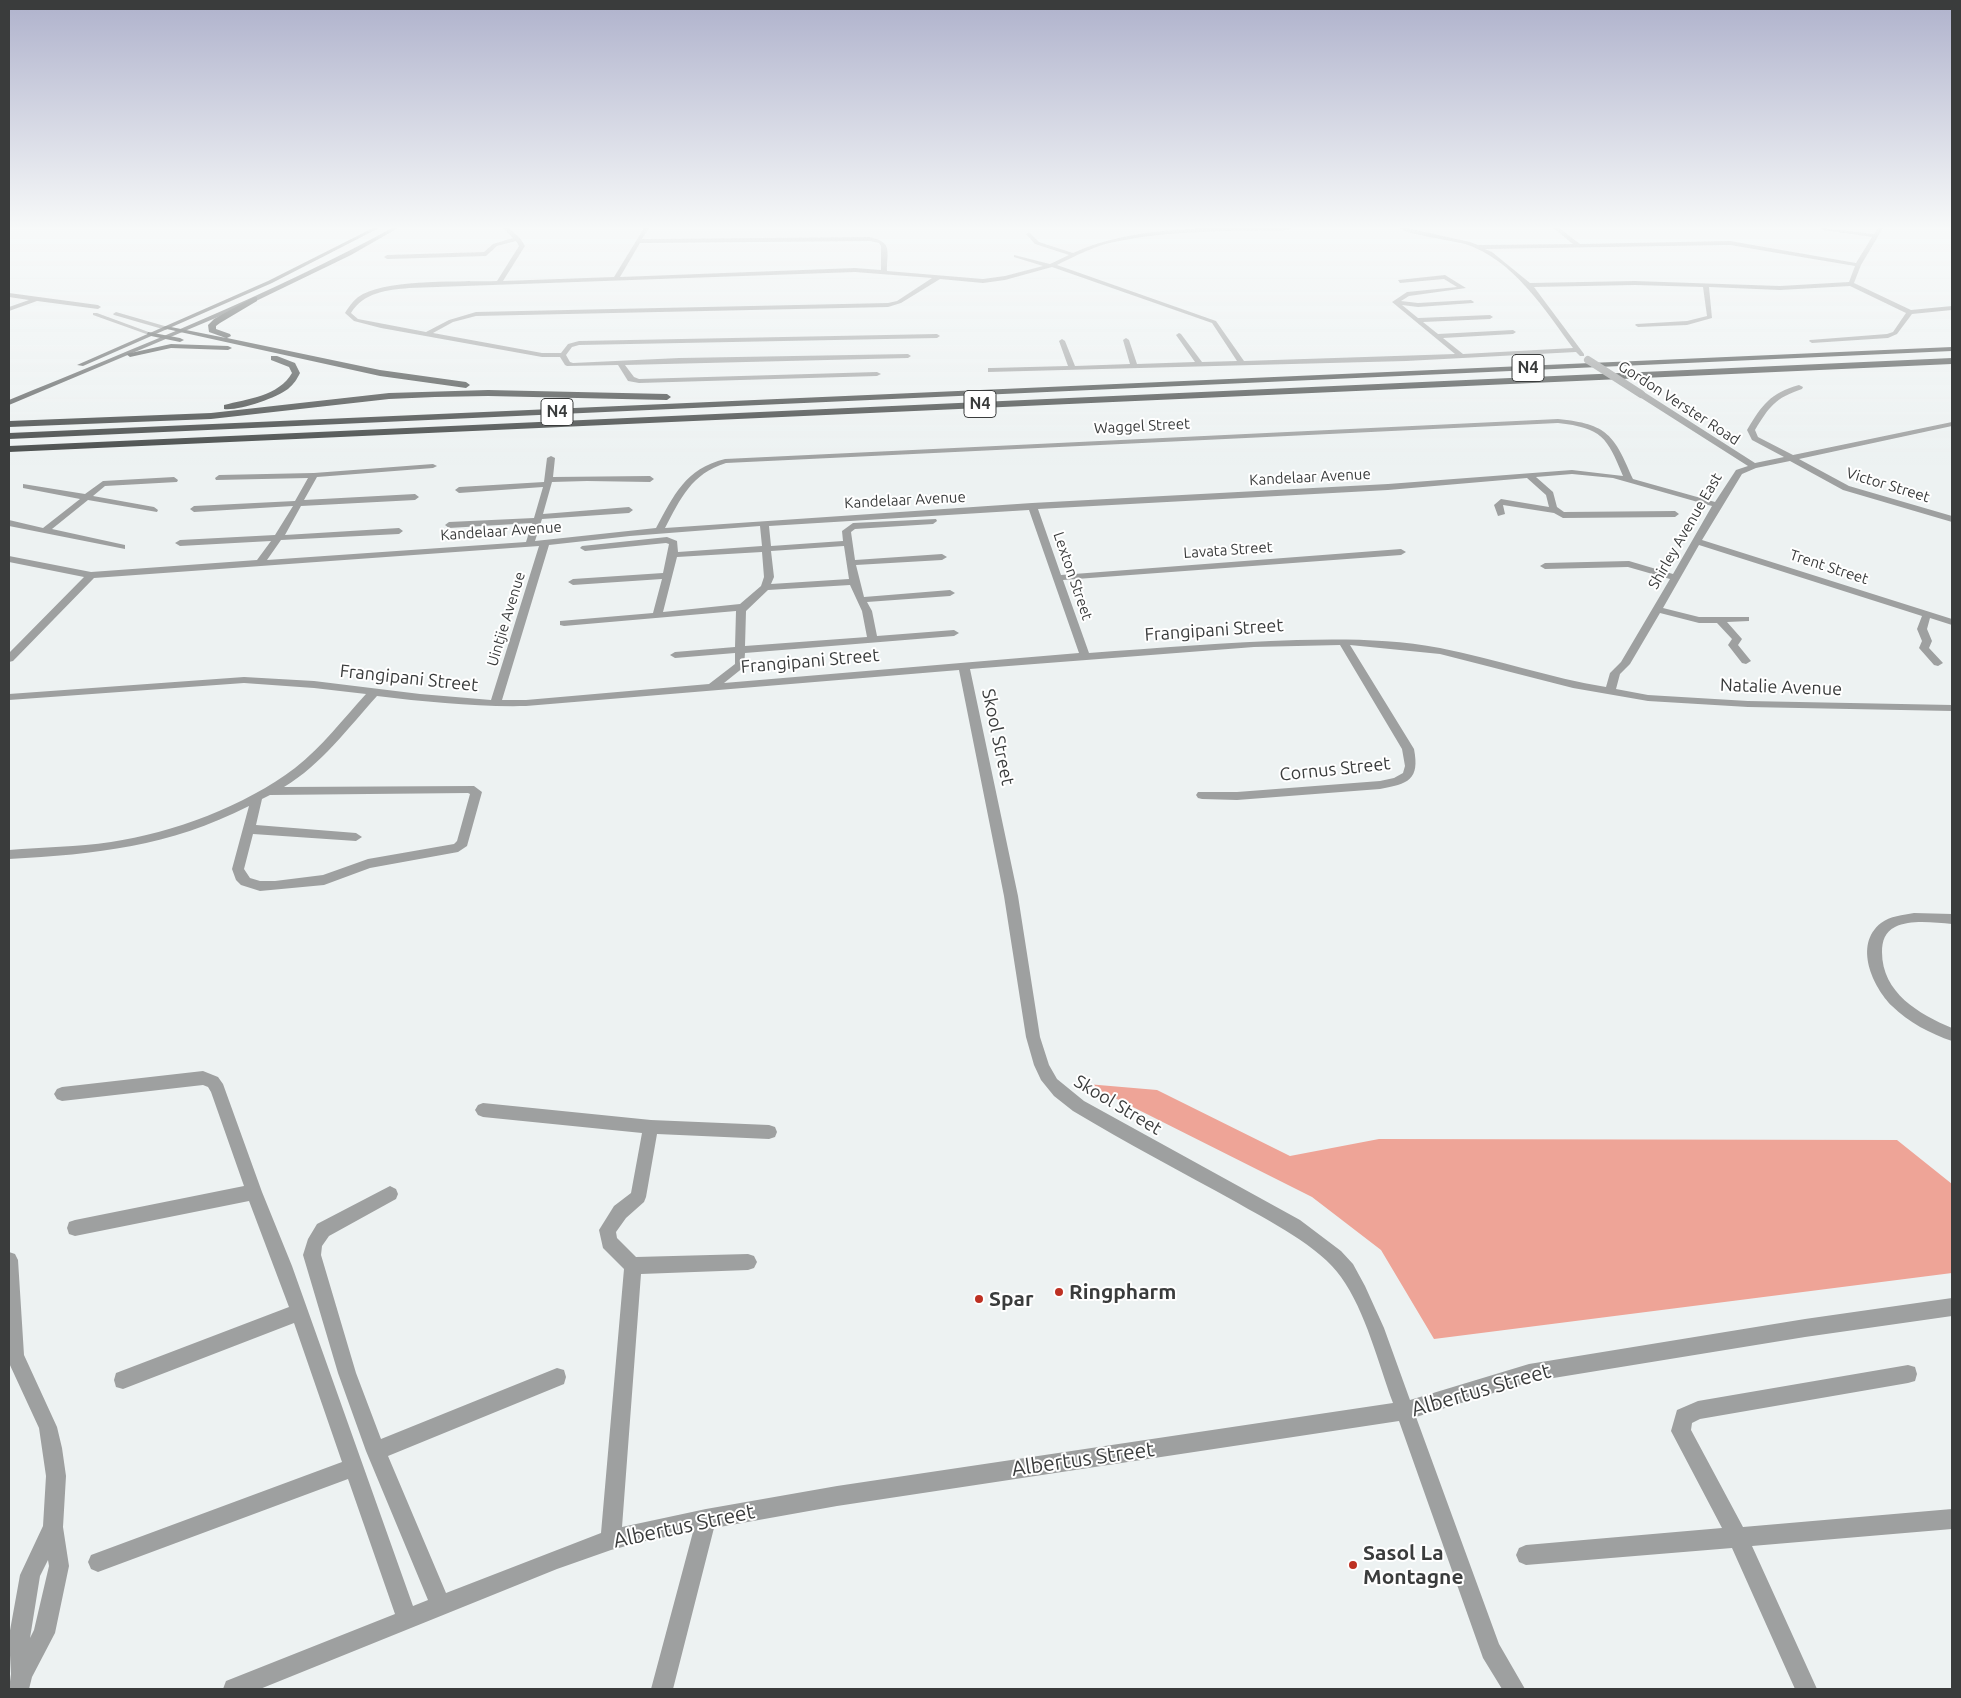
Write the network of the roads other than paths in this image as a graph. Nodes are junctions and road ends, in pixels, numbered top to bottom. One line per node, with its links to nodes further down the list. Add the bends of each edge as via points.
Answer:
1 (79, 307): 16 (street)
2 (98, 307): 16 (street)
3 (101, 307): 14 (street)
4 (212, 307): 22 (main road)
5 (235, 307): 23 (main road)
6 (240, 307): 37 (highway, via 212,325 212,330)
7 (351, 307): 26 (street, via 348,313 356,320)
8 (785, 307): 26 (street, via 476,314 450,321)
9 (1171, 307): 44 (street, via 1214,322)
10 (1401, 307): 20 (street)
11 (1546, 307): 36 (street, Gordon Verster Road)
12 (1709, 307): 21 (street, via 1710,317 1696,322)
13 (1900, 307): 17 (street)
14 (109, 308): 18 (street); 22 (street, via 126,318)
15 (1952, 308): 17 (street)
16 (86, 312): 18 (street)
17 (1910, 312): 33 (street, via 1888,336)
18 (95, 314): 25 (street)
19 (1490, 317): 20 (street)
20 (1416, 320): 29 (street)
21 (1638, 325)
22 (166, 328): 23 (highway); 25 (main road)
23 (182, 331): 30 (main road); 37 (highway)
24 (1513, 332): 29 (street)
25 (151, 334): 30 (highway); 51 (main road)
26 (427, 334): 39 (street, via 542,355)
27 (1180, 335): 45 (street)
28 (936, 336): 39 (street, via 579,343 570,345)
29 (1436, 336): 41 (street)
30 (168, 337): 34 (highway); 38 (main road)
31 (1126, 340): 46 (street)
32 (1062, 341): 47 (street)
33 (1812, 341)
34 (228, 348): 38 (highway, via 171,346); 55 (highway, via 289,362 296,375 279,390 246,403)
35 (1952, 349): 50 (highway, N4)
36 (1578, 350): 41 (street); 63 (street, Gordon Verster Road, bridge, via 1588,360)
37 (284, 352): 53 (highway, via 401,376)
38 (130, 354): 54 (main road)
39 (563, 355): 43 (street, via 567,364 573,365)
40 (908, 356): 43 (street)
41 (1461, 356): 44 (street)
42 (1952, 361): 59 (highway, N4)
43 (620, 362): 49 (street, via 631,379 639,381)
44 (1242, 364): 45 (street)
45 (1200, 365): 46 (street)
46 (1134, 366): 47 (street)
47 (1072, 368): 48 (street)
48 (991, 370)
49 (877, 374)
50 (1218, 381): 53 (highway, via 757,396); 58 (highway, N4)
51 (29, 385)
52 (1800, 387): 61 (street, Victor Street, via 1772,398 1752,430 1755,438)
53 (557, 395): 55 (highway, via 413,395 238,414)
54 (9, 403)
55 (153, 418): 56 (highway)
56 (9, 424)
57 (1952, 424): 61 (street, Shirley Avenue East)
58 (9, 436)
59 (9, 449)
60 (550, 458): 70 (street)
61 (1790, 459): 63 (street, Shirley Avenue East); 85 (street, Victor Street, via 1846,488)
62 (433, 466): 64 (street)
63 (1754, 466): 76 (street, Shirley Avenue East, via 1734,477)
64 (314, 475): 66 (street); 75 (street)
65 (1530, 476): 69 (street, Kandelaar Avenue, via 1589,473); 77 (street, Kandelaar Avenue); 81 (street, via 1550,494 1550,502)
66 (219, 478)
67 (650, 479): 70 (street, via 587,478)
68 (174, 480): 74 (street, via 106,483)
69 (1629, 480): 76 (street, Kandelaar Avenue); 92 (street, Waggel Street, via 1611,440 1604,432 1586,424 1558,421 843,454 725,461 706,466 690,479)
70 (548, 482): 72 (street); 84 (street)
71 (26, 486): 74 (street)
72 (459, 490)
73 (415, 497): 75 (street)
74 (87, 498): 78 (street); 90 (street)
75 (298, 504): 79 (street); 93 (street)
76 (1717, 505): 94 (street, Shirley Avenue East)
77 (1032, 506): 88 (street, Kandelaar Avenue); 111 (street, Lexton Street)
78 (154, 510)
79 (194, 510)
80 (628, 510): 84 (street)
81 (1556, 510): 82 (street, via 1501,502 1498,505); 83 (street, via 1563,515 1579,516)
82 (1501, 514)
83 (1675, 514)
84 (537, 518): 89 (street); 98 (street)
85 (1952, 519)
86 (933, 521): 97 (street, via 853,526 846,531)
87 (9, 523): 90 (street)
88 (764, 523): 92 (street, Kandelaar Avenue); 101 (street)
89 (449, 525)
90 (46, 530): 99 (street)
91 (399, 531): 93 (street)
92 (659, 531): 96 (street, Kandelaar Avenue)
93 (278, 538): 95 (street); 106 (street)
94 (1697, 541): 112 (street, Shirley Avenue East); 120 (street, Trent Street)
95 (180, 543)
96 (545, 543): 98 (street, Kandelaar Avenue); 142 (street, Uintjie Avenue)
97 (848, 543): 101 (street); 107 (street)
98 (530, 544): 106 (street, Kandelaar Avenue)
99 (122, 547)
100 (585, 548): 103 (street, via 667,540 674,543)
101 (766, 549): 103 (street); 115 (street, via 769,577)
102 (1401, 552): 111 (street, Lavata Street)
103 (673, 555): 110 (street)
104 (942, 556): 107 (street)
105 (9, 559): 109 (street, Kandelaar Avenue)
106 (261, 562): 109 (street, Kandelaar Avenue)
107 (852, 563): 114 (street)
108 (1545, 566): 112 (street, via 1629,564)
109 (92, 575): 132 (street)
110 (668, 576): 113 (street); 121 (street)
111 (1058, 578): 131 (street, Lexton Street)
112 (1675, 578): 119 (street, Shirley Avenue East)
113 (573, 582)
114 (854, 582): 115 (street); 117 (street)
115 (765, 587): 118 (street)
116 (950, 593): 117 (street)
117 (861, 600): 127 (street, via 867,611)
118 (743, 608): 121 (street); 129 (street)
119 (1657, 609): 122 (street, via 1695,619); 140 (street, Shirley Avenue East, via 1625,664 1615,673)
120 (1928, 614): 124 (street, Trent Street); 134 (street, via 1922,629 1927,641 1924,648)
121 (657, 616): 125 (street)
122 (1719, 619): 123 (street); 133 (street, via 1738,639 1733,645)
123 (1744, 619)
124 (1952, 622)
125 (564, 624)
126 (954, 633): 127 (street)
127 (872, 639): 129 (street)
128 (1343, 642): 131 (street, Frangipani Street, via 1254,644); 140 (street, Frangipani Street, via 1392,644 1440,651); 145 (street, Cornus Street, via 1408,749 1412,766 1405,778 1380,784)
129 (740, 648): 130 (street); 135 (street)
130 (675, 655)
131 (1085, 656): 136 (street, Frangipani Street)
132 (9, 660)
133 (1746, 661)
134 (1938, 663)
135 (740, 665): 137 (street); 138 (street)
136 (964, 667): 137 (street, Frangipani Street); 167 (street, Skool Street, via 1011,896 1033,1037 1047,1079 1062,1096 1294,1226 1335,1257 1360,1292)
137 (760, 683): 138 (street, Frangipani Street)
138 (712, 687): 142 (street, Frangipani Street)
139 (373, 692): 141 (street, Frangipani Street, via 276,681 229,680); 142 (street, Frangipani Street); 144 (street, via 307,764)
140 (1610, 692): 143 (street, Natalie Avenue, via 1709,702)
141 (9, 697)
142 (495, 704)
143 (1952, 708)
144 (268, 791): 146 (street); 147 (street, via 470,789 476,792 458,848 368,864 324,880 260,886 246,882 238,870)
145 (1202, 796)
146 (257, 797): 147 (street); 149 (street, via 194,823 125,844)
147 (249, 829): 148 (street)
148 (356, 837)
149 (9, 854)
150 (1952, 919): 151 (street, via 1915,918 1892,923 1880,932 1874,955 1881,982 1898,1002 1919,1019)
151 (1952, 1035)
152 (62, 1094): 156 (street, via 202,1078 210,1080 218,1090)
153 (483, 1110): 154 (street)
154 (650, 1127): 155 (street); 161 (street, via 638,1197 620,1212 607,1230 609,1242)
155 (769, 1132)
156 (254, 1192): 158 (street); 163 (street)
157 (390, 1194): 168 (street, via 323,1230 312,1248 336,1337)
158 (75, 1228)
159 (9, 1260): 178 (street, via 15,1356 48,1427 56,1476 54,1527 30,1574 18,1644)
160 (748, 1262): 161 (street)
161 (633, 1266): 173 (street)
162 (1952, 1307): 167 (street, Albertus Street, via 1529,1372)
163 (299, 1312): 166 (street); 169 (street)
164 (1908, 1374): 172 (street, via 1698,1410 1684,1417 1681,1431)
165 (557, 1377): 168 (street)
166 (123, 1380)
167 (1405, 1412): 170 (street, Albertus Street, via 846,1494); 181 (street, Skool Street, via 1492,1650)
168 (376, 1451): 176 (street)
169 (353, 1468): 175 (street); 177 (street)
170 (706, 1519): 173 (street, Albertus Street); 180 (street)
171 (1952, 1519): 172 (street)
172 (1738, 1536): 174 (street); 182 (street)
173 (610, 1540): 176 (street, Albertus Street)
174 (1526, 1555)
175 (98, 1562)
176 (441, 1605): 177 (street, Albertus Street)
177 (407, 1619): 179 (street, Albertus Street)
178 (20, 1681)
179 (234, 1689)
180 (662, 1689)
181 (1514, 1689)
182 (1806, 1689)

